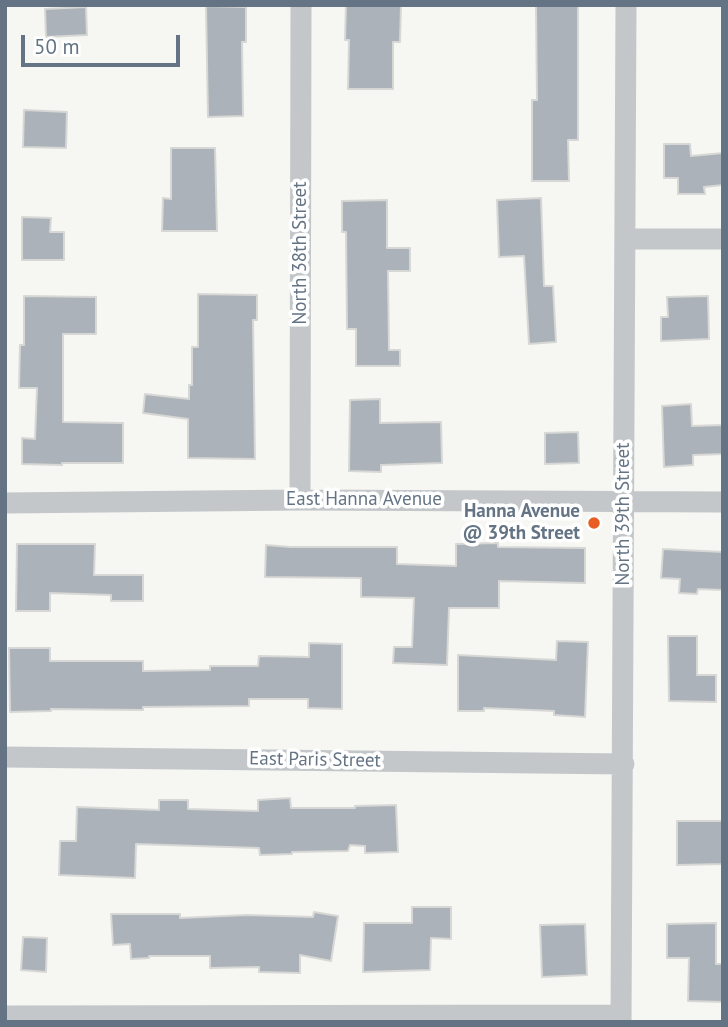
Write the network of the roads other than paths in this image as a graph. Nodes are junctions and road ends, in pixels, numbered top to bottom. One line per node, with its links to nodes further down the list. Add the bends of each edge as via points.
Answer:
1 (301, 5): 5 (street, North 38th Street)
2 (626, 5): 3 (street, North 39th Street)
3 (625, 239): 4 (street); 6 (street, North 39th Street)
4 (723, 239)
5 (300, 500): 6 (street, East Hanna Avenue); 8 (street, East Hanna Avenue)
6 (623, 501): 7 (street, East Hanna Avenue); 10 (street, North 39th Street)
7 (723, 502)
8 (5, 503)
9 (5, 757): 10 (street, East Paris Street)
10 (624, 764): 12 (street, North 39th Street)
11 (5, 1016): 12 (street)
12 (621, 1018)

